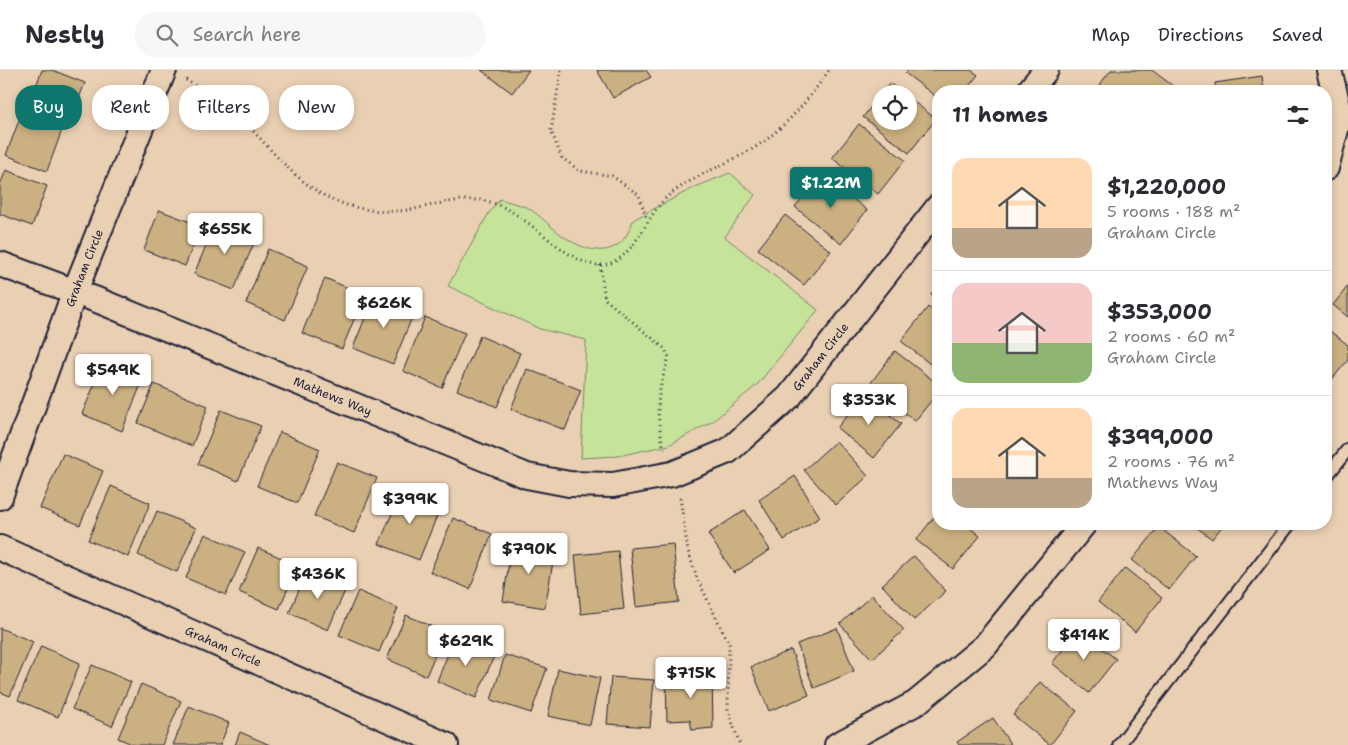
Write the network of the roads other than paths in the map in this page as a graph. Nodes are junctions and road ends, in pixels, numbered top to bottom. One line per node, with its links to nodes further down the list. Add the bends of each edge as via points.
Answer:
1 (1046, 70): 4 (street)
2 (1329, 70): 5 (street, via 1340,114)
3 (173, 74): 8 (street, Graham Circle)
4 (1034, 85)
5 (1332, 145)
6 (932, 215): 11 (street, Graham Circle, via 789,397 728,451)
7 (0, 264): 8 (street, Mathews Way)
8 (75, 291): 11 (street, Mathews Way, via 527,476 569,484 613,485); 12 (street, Graham Circle)
9 (1348, 449): 10 (lane)
10 (1332, 469)
11 (672, 474)
12 (0, 497)
13 (1079, 530): 17 (street, via 985,646 916,703)
14 (1285, 530): 18 (lane)
15 (0, 548): 16 (street, Graham Circle)
16 (446, 745)
17 (837, 745)
18 (1119, 745)

